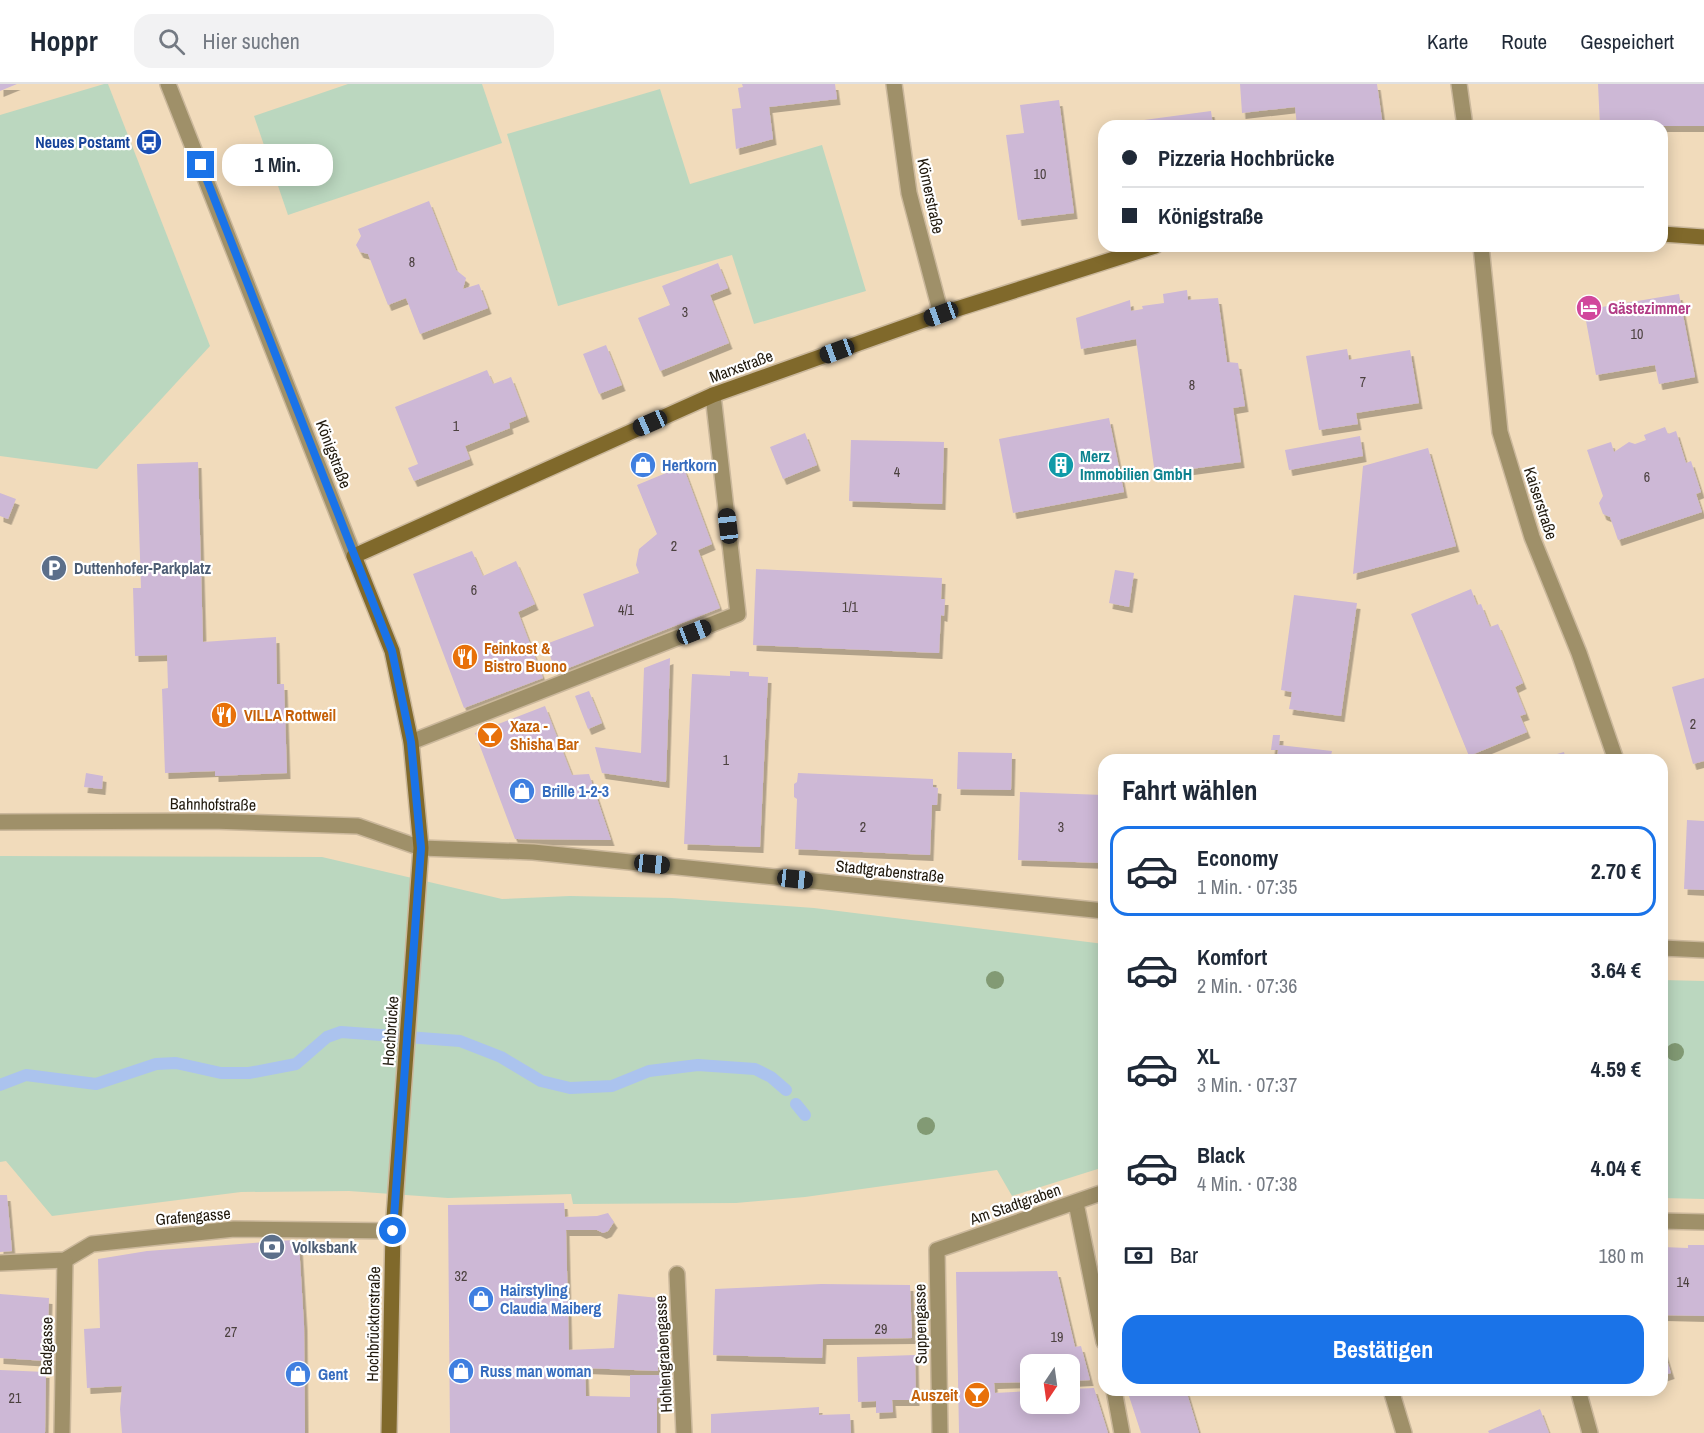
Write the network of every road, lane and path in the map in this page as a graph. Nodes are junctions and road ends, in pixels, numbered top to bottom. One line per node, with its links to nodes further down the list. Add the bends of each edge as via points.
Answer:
1 (168, 84): 11 (street, Königstraße)
2 (894, 84): 9 (street, Körnerstraße, via 909,193)
3 (1459, 84): 4 (street)
4 (1464, 120)
5 (1668, 234): 6 (main road)
6 (1704, 237)
7 (1136, 252): 9 (main road, Marxstraße)
8 (1482, 252): 13 (street, Kaiserstraße, via 1500,432 1532,537)
9 (941, 314): 10 (main road, Marxstraße)
10 (713, 395): 11 (main road, Marxstraße); 12 (street, via 738,615)
11 (354, 556): 12 (main road, Königstraße, via 392,651)
12 (411, 742): 15 (main road, Königstraße)
13 (1614, 754)
14 (0, 822): 15 (street, Bahnhofstraße, via 212,821 358,826)
15 (421, 848): 16 (street, Stadtgrabenstraße, via 533,852); 23 (main road, Hochbrücke)
16 (1098, 910)
17 (1668, 948): 18 (street)
18 (1704, 950)
19 (1098, 1194): 20 (street, Am Stadtgraben)
20 (1076, 1203): 24 (street, Am Stadtgraben); 28 (street)
21 (1668, 1221): 22 (street)
22 (1704, 1222)
23 (394, 1224): 25 (street, Grafengasse, via 234,1229 92,1244); 33 (main road, Hochbrücktorstraße)
24 (937, 1250): 35 (street, Suppengasse)
25 (65, 1260): 26 (street, Grafengasse); 32 (street, Badgasse)
26 (0, 1263)
27 (677, 1274): 34 (street, Hohlengrabengasse)
28 (1098, 1312)
29 (1115, 1396): 36 (street)
30 (1393, 1396): 37 (street)
31 (1580, 1396): 38 (street)
32 (62, 1433)
33 (388, 1433)
34 (684, 1433)
35 (939, 1433)
36 (1122, 1433)
37 (1404, 1433)
38 (1590, 1433)

